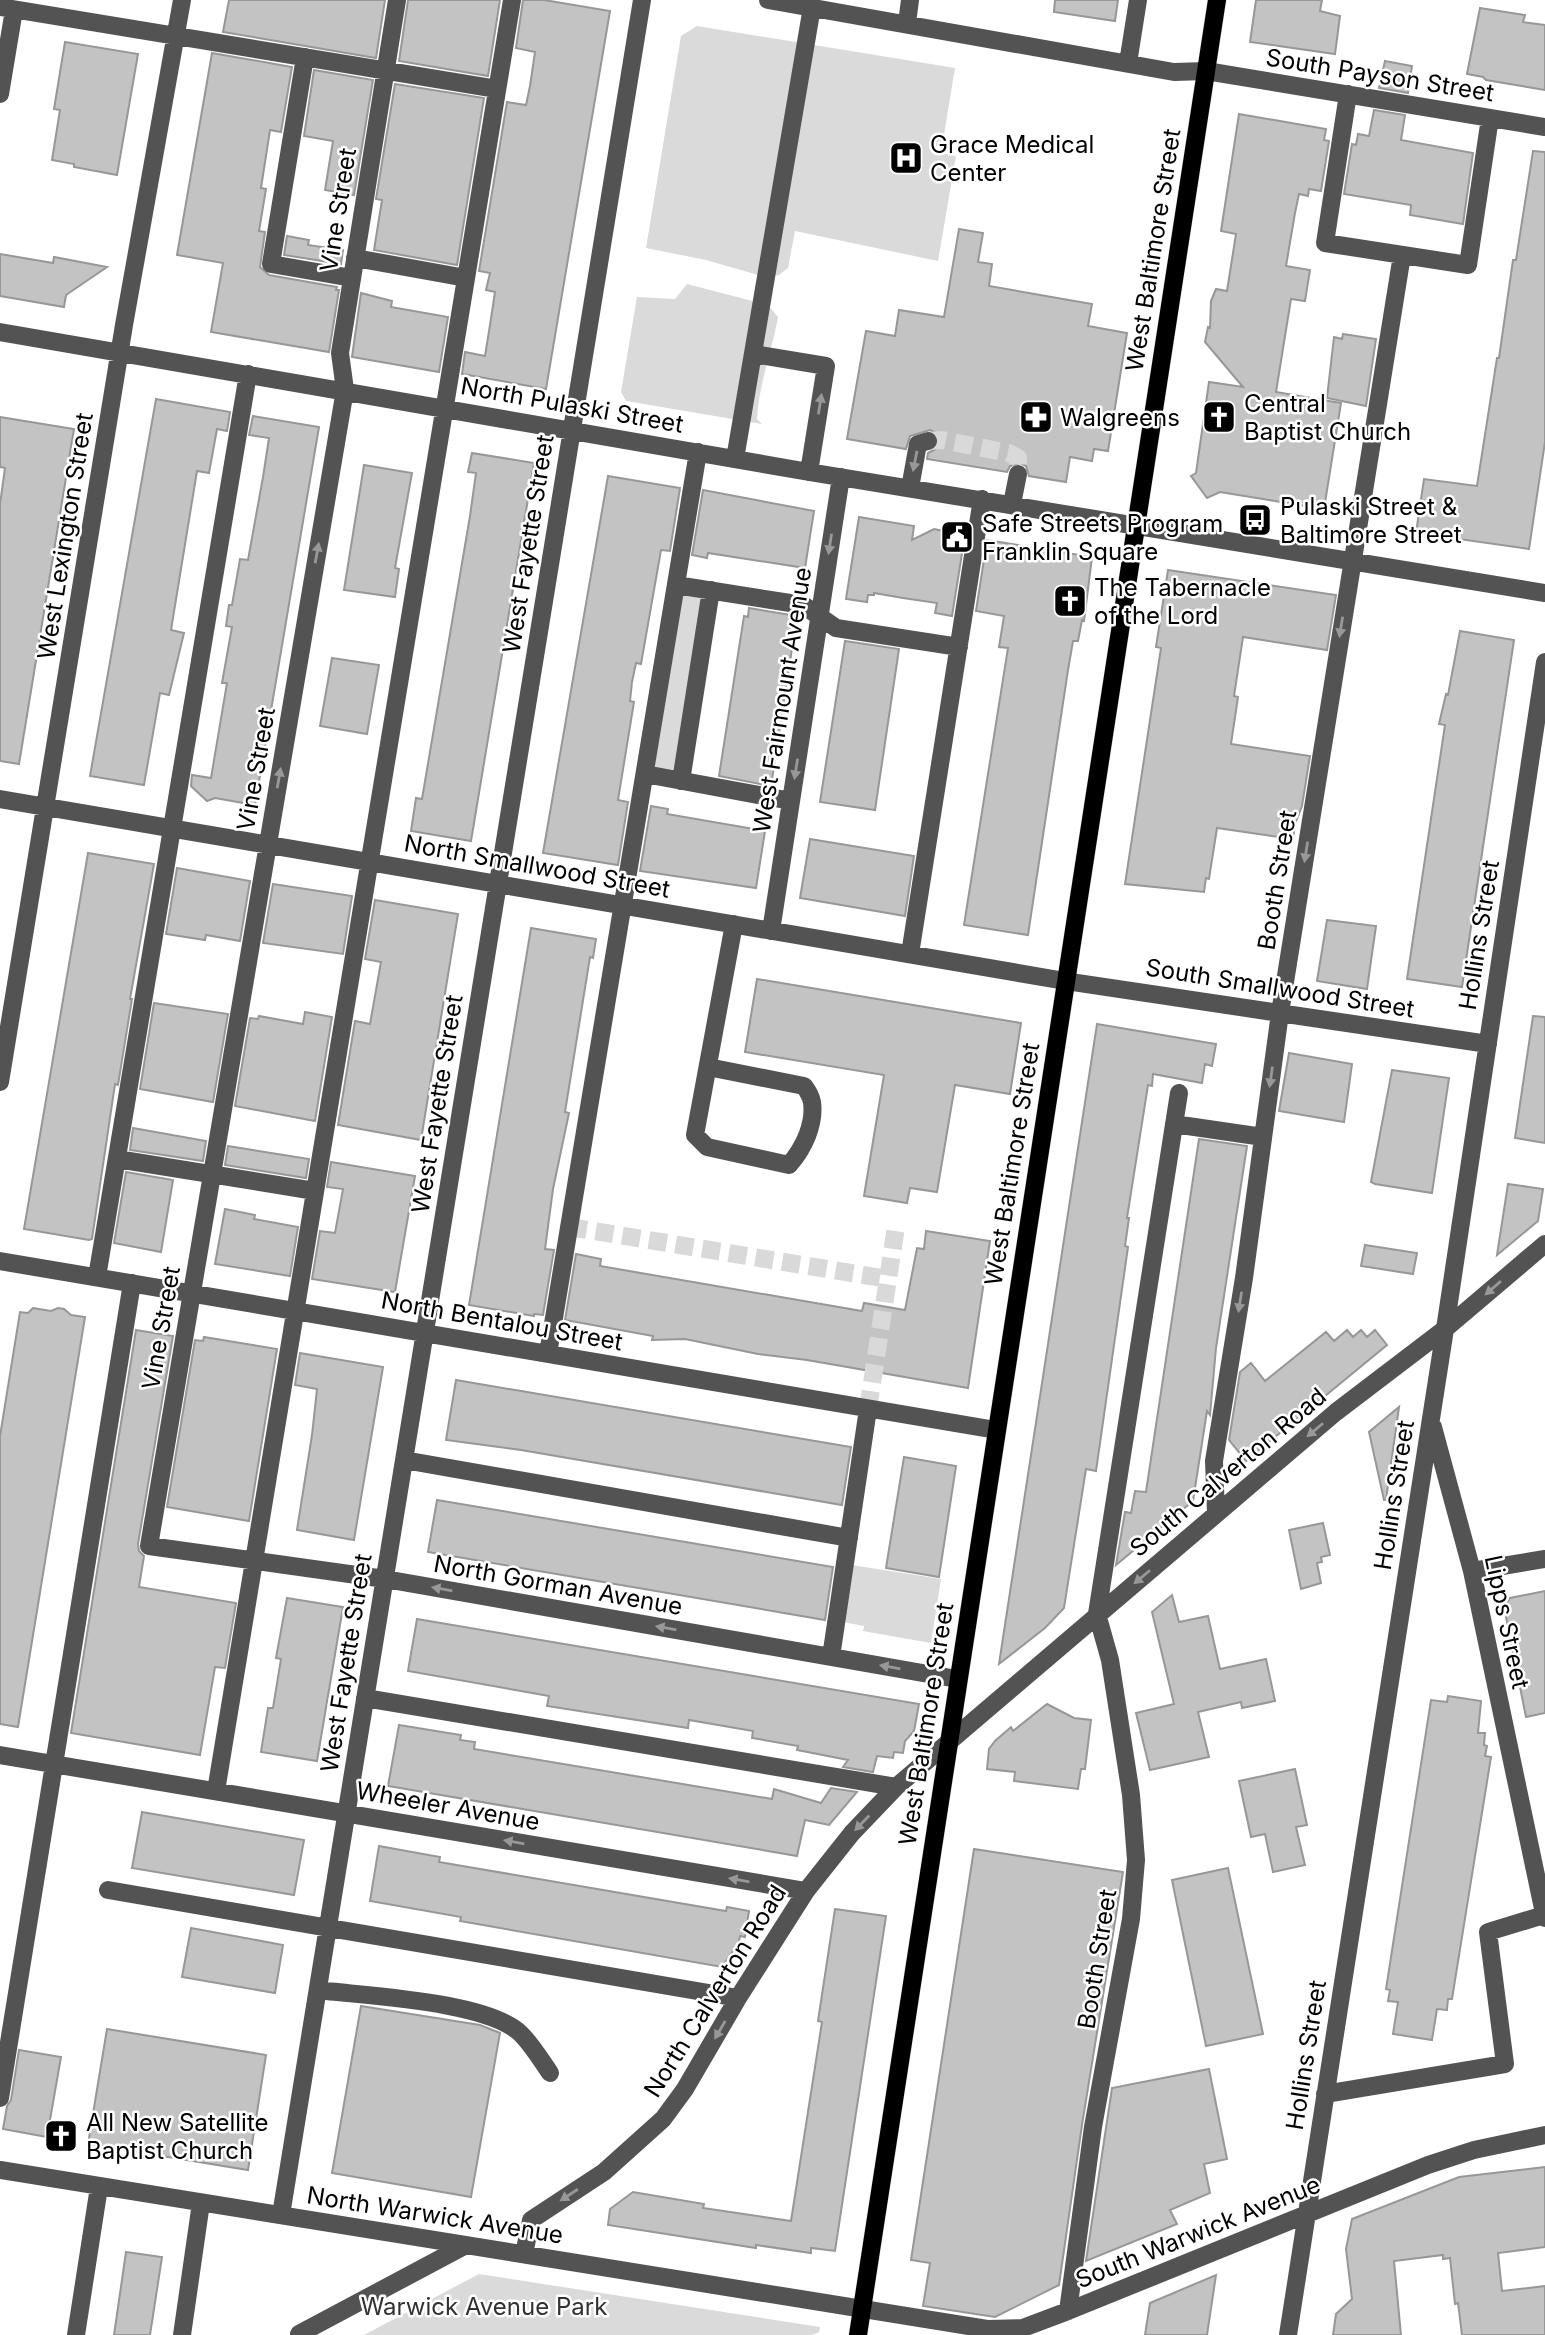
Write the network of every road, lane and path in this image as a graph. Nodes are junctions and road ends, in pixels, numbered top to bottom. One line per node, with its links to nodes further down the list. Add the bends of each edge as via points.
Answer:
1 (182, 0): 12 (street, West Lexington Street)
2 (397, 0): 15 (street, Vine Street)
3 (512, 0): 17 (street)
4 (642, 0): 32 (street, West Fayette Street)
5 (910, 0): 11 (street)
6 (1138, 0): 14 (street)
7 (1217, 0): 16 (main road, West Baltimore Street)
8 (778, 1): 9 (street, South Payson Street)
9 (812, 7): 11 (street, South Payson Street); 28 (street)
10 (7, 8): 12 (street); 18 (street)
11 (907, 23): 14 (street, South Payson Street)
12 (176, 35): 13 (street); 27 (street, West Lexington Street)
13 (304, 57): 15 (street); 24 (street, via 271,264)
14 (1128, 63): 16 (street, South Payson Street, via 1174,72)
15 (385, 70): 17 (street); 23 (street, Vine Street)
16 (1206, 71): 19 (street, South Payson Street); 42 (main road, West Baltimore Street)
17 (497, 89): 25 (street)
18 (0, 94)
19 (1348, 94): 20 (street, South Payson Street); 22 (street, via 1325,243)
20 (1490, 118): 21 (street, South Payson Street); 22 (street, via 1468,265)
21 (1545, 127)
22 (1402, 255): 43 (street, Booth Street)
23 (355, 258): 24 (street, Vine Street); 25 (street)
24 (352, 278): 30 (street, Vine Street, via 340,353)
25 (466, 278): 31 (street)
26 (0, 332): 27 (street, North Pulaski Street)
27 (120, 352): 29 (street, North Pulaski Street); 54 (street, West Lexington Street)
28 (753, 354): 35 (street); 36 (street, one-way to 28, via 827,366)
29 (248, 374): 30 (street, North Pulaski Street); 55 (street)
30 (345, 390): 31 (street, North Pulaski Street); 56 (street, Vine Street, one-way to 30)
31 (445, 407): 32 (street, North Pulaski Street); 57 (street)
32 (572, 429): 34 (street, North Pulaski Street); 58 (street, West Fayette Street)
33 (928, 441): 39 (street, one-way to 39, via 918,444)
34 (698, 452): 35 (street, North Pulaski Street); 44 (street)
35 (735, 459): 36 (street, North Pulaski Street)
36 (809, 472): 38 (street, North Pulaski Street)
37 (1018, 474): 41 (street)
38 (841, 477): 39 (street, North Pulaski Street); 47 (street, West Fairmount Avenue, one-way to 47)
39 (910, 488): 40 (street, North Pulaski Street)
40 (982, 499): 41 (street, North Pulaski Street); 48 (street)
41 (1012, 504): 42 (street, North Pulaski Street)
42 (1136, 525): 43 (street, North Pulaski Street); 63 (main road, West Baltimore Street)
43 (1352, 560): 46 (street, North Pulaski Street); 64 (street, Booth Street, one-way to 64)
44 (676, 585): 45 (street); 50 (street)
45 (711, 590): 47 (street, via 803,605); 51 (street)
46 (1545, 593)
47 (820, 616): 48 (street, via 836,628); 53 (street, West Fairmount Avenue, one-way to 53)
48 (959, 647): 62 (street)
49 (1545, 663): 65 (street, Hollins Street)
50 (645, 774): 51 (street); 59 (street)
51 (681, 781): 53 (street)
52 (0, 799): 54 (street, North Smallwood Street)
53 (791, 801): 61 (street, West Fairmount Avenue)
54 (46, 807): 55 (street, North Smallwood Street); 67 (street, West Lexington Street)
55 (172, 828): 56 (street, North Smallwood Street); 71 (street)
56 (268, 845): 57 (street, North Smallwood Street); 72 (street, Vine Street)
57 (370, 862): 58 (street, North Smallwood Street); 73 (street)
58 (498, 884): 59 (street, North Smallwood Street); 81 (street, West Fayette Street)
59 (623, 905): 60 (street, North Smallwood Street); 82 (street)
60 (734, 924): 61 (street, North Smallwood Street); 66 (street)
61 (771, 931): 62 (street, North Smallwood Street)
62 (910, 954): 63 (street, North Smallwood Street)
63 (1065, 981): 64 (street, South Smallwood Street); 85 (main road, West Baltimore Street)
64 (1280, 1013): 65 (street, South Smallwood Street); 70 (street, Booth Street, one-way to 70)
65 (1488, 1044): 80 (street, Hollins Street)
66 (708, 1067): 66 (street, via 695,1135 707,1147 789,1165 802,1151 809,1128 812,1101 804,1086)
67 (0, 1082)
68 (1179, 1093): 69 (street)
69 (1174, 1124): 70 (street); 94 (street)
70 (1263, 1138): 87 (street, Booth Street, one-way to 87, via 1214,1461)
71 (117, 1158): 72 (street); 76 (street)
72 (212, 1174): 73 (street); 78 (street, Vine Street)
73 (315, 1191): 79 (street)
74 (1545, 1244): 80 (street, South Calverton Road, one-way to 80)
75 (0, 1261): 76 (street, North Bentalou Street)
76 (97, 1277): 77 (street, North Bentalou Street)
77 (132, 1283): 78 (street, North Bentalou Street); 100 (street)
78 (192, 1293): 79 (street, North Bentalou Street); 89 (street, Vine Street)
79 (296, 1311): 81 (street, North Bentalou Street); 91 (street)
80 (1445, 1329): 84 (street, Hollins Street); 87 (street, South Calverton Road, one-way to 87, via 1336,1412)
81 (425, 1333): 82 (street, North Bentalou Street); 86 (street, West Fayette Street)
82 (548, 1354): 83 (street, North Bentalou Street)
83 (868, 1409): 85 (street, North Bentalou Street); 88 (street)
84 (1431, 1420): 92 (street, Lipps Street); 111 (street, Hollins Street)
85 (996, 1430): 96 (main road, West Baltimore Street)
86 (404, 1460): 88 (street); 93 (street, West Fayette Street)
87 (1216, 1514): 94 (street, South Calverton Road, one-way to 94)
88 (849, 1538): 95 (street)
89 (149, 1546): 91 (street, North Gorman Avenue)
90 (1545, 1559): 92 (street)
91 (254, 1561): 93 (street, North Gorman Avenue); 102 (street)
92 (1472, 1572): 106 (street, Lipps Street)
93 (385, 1579): 95 (street, North Gorman Avenue, one-way to 93); 97 (street, West Fayette Street)
94 (1097, 1614): 98 (street, South Calverton Road); 122 (street, Booth Street, via 1110,1660 1136,1860 1131,1919 1093,2127)
95 (831, 1657): 96 (street, North Gorman Avenue, one-way to 95)
96 (957, 1679): 98 (main road, West Baltimore Street)
97 (365, 1698): 101 (street); 103 (street, West Fayette Street)
98 (948, 1743): 101 (street, North Calverton Road); 121 (main road, West Baltimore Street)
99 (0, 1755): 100 (street, Wheeler Avenue)
100 (54, 1764): 102 (street, Wheeler Avenue); 112 (street)
101 (896, 1787): 105 (street, North Calverton Road, one-way to 105)
102 (216, 1791): 103 (street, Wheeler Avenue)
103 (346, 1814): 105 (street, Wheeler Avenue, one-way to 103); 107 (street, West Fayette Street)
104 (108, 1890): 107 (street)
105 (806, 1891): 109 (street, North Calverton Road)
106 (1545, 1916): 111 (street, via 1488,1932 1505,2064)
107 (328, 1928): 108 (street, West Fayette Street); 109 (street)
108 (318, 1990): 110 (street, via 445,2006 496,2019 520,2033); 117 (street, West Fayette Street)
109 (738, 1998): 120 (street, North Calverton Road, one-way to 120, via 663,2119 604,2172 531,2220)
110 (550, 2073)
111 (1325, 2094): 118 (street, Hollins Street)
112 (0, 2098)
113 (1545, 2135): 118 (street, South Warwick Avenue, via 1474,2150)
114 (0, 2170): 115 (street, North Warwick Avenue)
115 (99, 2187): 116 (street, North Warwick Avenue); 124 (street)
116 (201, 2203): 117 (street, North Warwick Avenue); 125 (street)
117 (281, 2215): 119 (street, North Warwick Avenue)
118 (1306, 2215): 122 (street, South Warwick Avenue); 127 (street, Hollins Street)
119 (466, 2245): 120 (street, North Warwick Avenue); 123 (street)
120 (524, 2254): 121 (street, North Warwick Avenue)
121 (862, 2308): 122 (street, South Warwick Avenue, via 987,2329 1023,2328); 126 (main road, West Baltimore Street)
122 (1068, 2312)
123 (299, 2334)
124 (76, 2335)
125 (182, 2335)
126 (858, 2335)
127 (1288, 2335)

